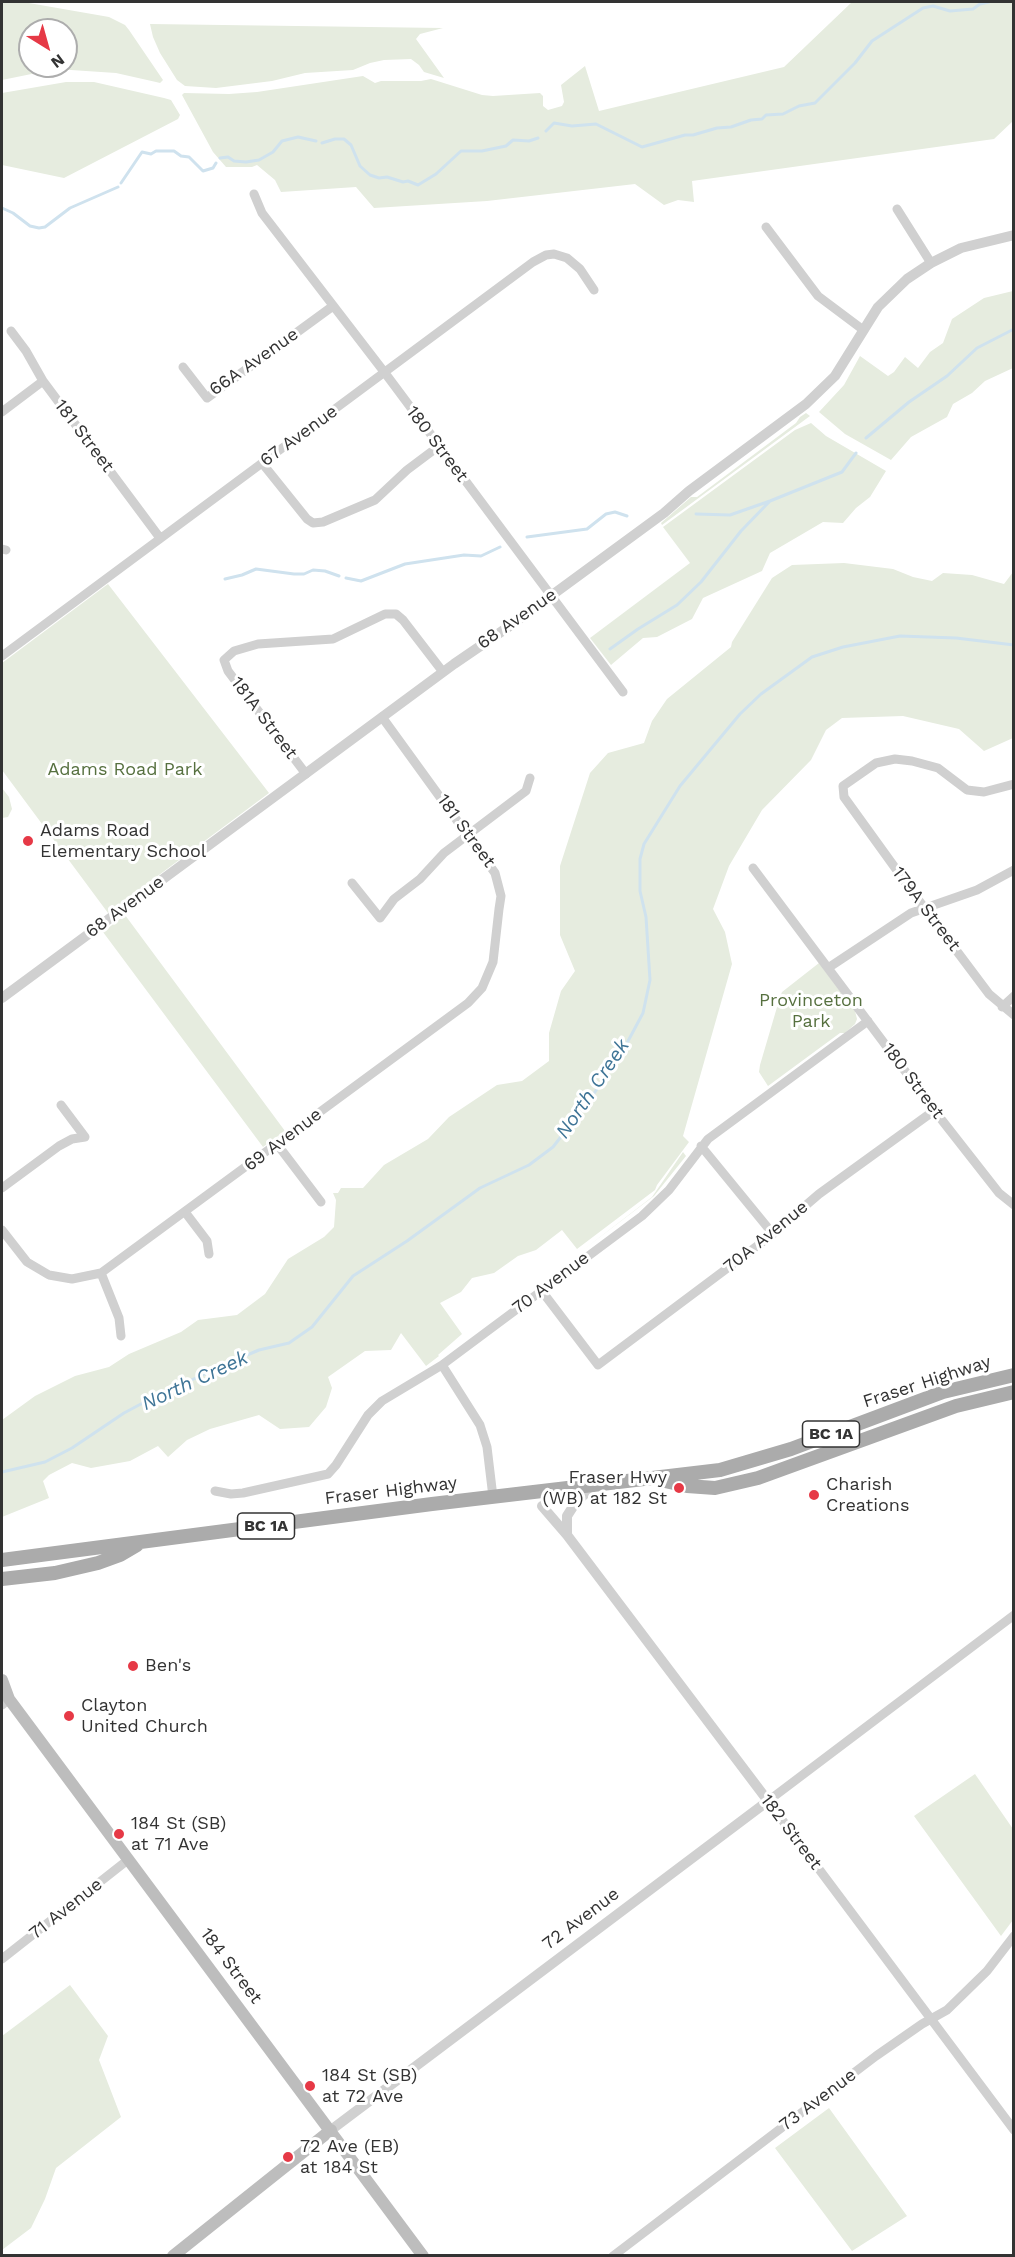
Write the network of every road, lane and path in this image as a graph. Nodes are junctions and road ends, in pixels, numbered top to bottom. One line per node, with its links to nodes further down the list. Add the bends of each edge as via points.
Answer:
1 (255, 194): 7 (street, 180 Street, via 262,213)
2 (897, 209): 5 (street)
3 (766, 227): 8 (street, via 818,296)
4 (1014, 235): 5 (street, 68 Avenue, via 969,245)
5 (931, 262): 8 (street, 68 Avenue, via 887,297)
6 (594, 290): 11 (street, 67 Avenue, via 567,258 546,255)
7 (333, 306): 10 (street, 66A Avenue, via 207,398); 11 (street, 180 Street)
8 (862, 329): 17 (street, 68 Avenue, via 840,368 815,396)
9 (12, 331): 12 (street, 181 Street)
10 (183, 367)
11 (384, 373): 14 (street, 180 Street); 15 (street, 67 Avenue)
12 (43, 381): 13 (street); 16 (street, 181 Street)
13 (2, 412)
14 (439, 446): 15 (street, via 375,500 313,523); 17 (street, 180 Street)
15 (262, 463): 16 (street, 67 Avenue)
16 (160, 538): 18 (street, 67 Avenue)
17 (550, 596): 19 (street, 68 Avenue); 20 (street, 180 Street)
18 (2, 656)
19 (443, 672): 21 (street, 68 Avenue); 22 (street, 181A Street, via 396,614 385,614 333,639 258,644 234,651 224,660 228,671)
20 (623, 692)
21 (382, 717): 22 (street, 68 Avenue); 25 (street, 181 Street)
22 (306, 774): 33 (street, 68 Avenue)
23 (530, 778): 25 (street, via 526,791)
24 (1014, 784): 29 (street, 179A Street, via 978,793 967,790 938,768 895,759 876,763 843,786 844,797)
25 (469, 834): 28 (street, via 394,899 380,918); 30 (street, 181 Street, via 491,864 500,885)
26 (753, 868): 31 (street, 180 Street)
27 (1014, 870): 29 (street, via 976,891)
28 (352, 883)
29 (924, 908): 31 (street); 34 (street, 179A Street)
30 (493, 962): 39 (street, 69 Avenue, via 482,988 468,1003)
31 (828, 968): 36 (street, 180 Street)
32 (1014, 996): 34 (street)
33 (2, 998)
34 (1002, 1007): 35 (street, 179A Street)
35 (1014, 1015)
36 (868, 1021): 38 (street, 180 Street); 40 (street, 70 Avenue)
37 (61, 1105): 41 (street, via 85,1137 59,1146)
38 (935, 1110): 43 (street, 180 Street, via 999,1193); 46 (street, 70A Avenue, via 819,1194)
39 (277, 1144): 42 (street); 44 (street, 69 Avenue)
40 (701, 1146): 46 (street); 49 (street, 70 Avenue, via 657,1203)
41 (2, 1188)
42 (321, 1202)
43 (1014, 1205)
44 (185, 1212): 47 (street, via 207,1241); 48 (street, 69 Avenue)
45 (2, 1230): 48 (street, 69 Avenue, via 27,1262 49,1275 72,1279)
46 (773, 1234): 49 (street, 70A Avenue, via 598,1365)
47 (209, 1254)
48 (100, 1273): 50 (street, via 119,1318)
49 (541, 1290): 51 (street, 70 Avenue)
50 (121, 1336)
51 (442, 1365): 56 (street, 70 Avenue, via 382,1401 328,1474 243,1493); 57 (street, via 480,1425)
52 (1014, 1375): 54 (main road, Fraser Highway / BC 1A, via 943,1392 747,1463)
53 (1014, 1392): 54 (main road, Fraser Highway / BC 1A, via 956,1406 758,1478 715,1488)
54 (645, 1479): 55 (main road, Fraser Highway / BC 1A)
55 (595, 1485): 57 (main road, Fraser Highway / BC 1A); 59 (street, via 567,1516)
56 (215, 1491)
57 (493, 1497): 60 (main road, Fraser Highway / BC 1A)
58 (542, 1506): 59 (street, 182 Street)
59 (567, 1535): 66 (street, 182 Street)
60 (142, 1542): 61 (main road, Fraser Highway / BC 1A); 62 (main road, Fraser Highway, via 98,1563)
61 (2, 1560)
62 (2, 1579)
63 (1014, 1615): 66 (street, 72 Avenue)
64 (2, 1680): 65 (main road, 184 Street)
65 (4, 1699): 67 (main road, 184 Street)
66 (768, 1801): 70 (street, 182 Street); 71 (street, 72 Avenue)
67 (129, 1859): 69 (street, 71 Avenue); 71 (main road, 184 Street)
68 (1014, 1936): 70 (street, 73 Avenue, via 966,1993)
69 (2, 1959)
70 (931, 2019): 72 (street, 182 Street); 75 (street, 73 Avenue, via 876,2056)
71 (331, 2130): 73 (main road, 72 Avenue); 74 (main road, 184 Street)
72 (1014, 2130)
73 (173, 2256)
74 (423, 2256)
75 (613, 2256)

